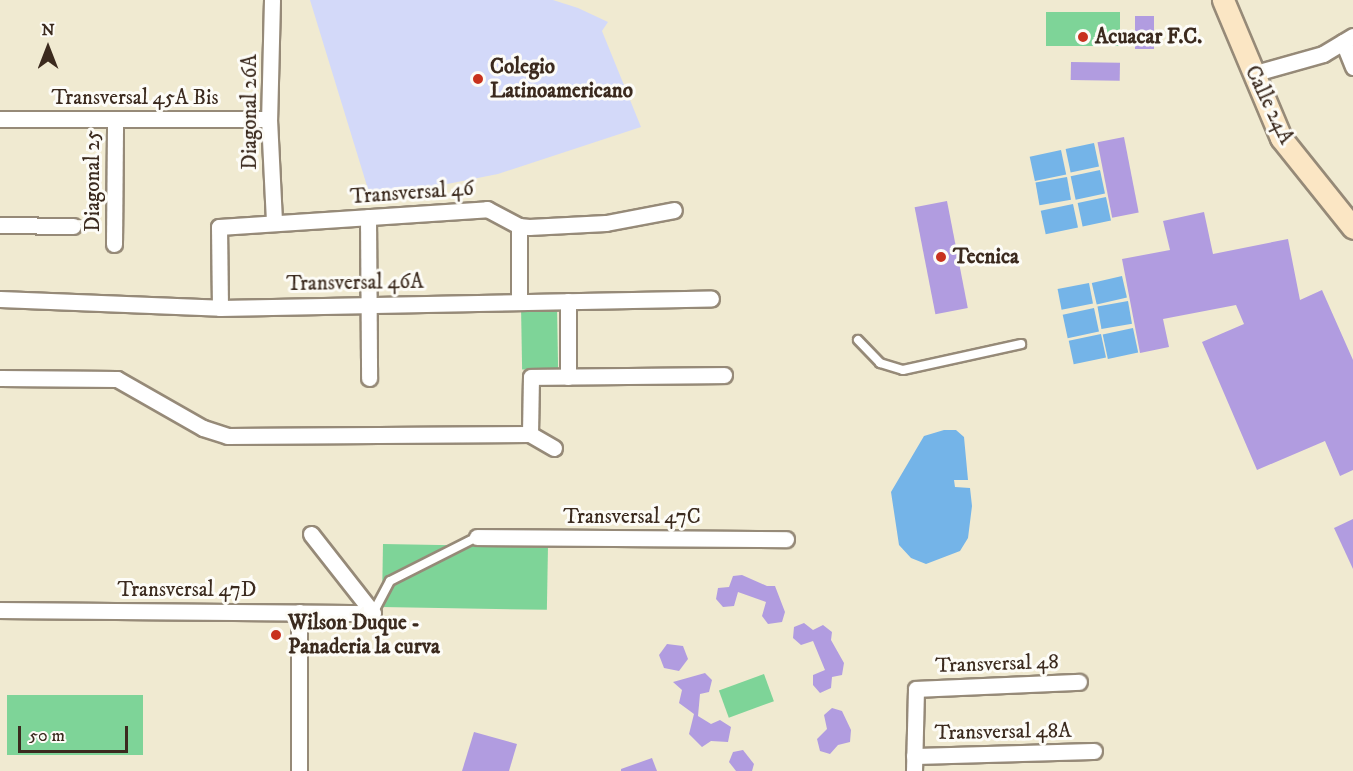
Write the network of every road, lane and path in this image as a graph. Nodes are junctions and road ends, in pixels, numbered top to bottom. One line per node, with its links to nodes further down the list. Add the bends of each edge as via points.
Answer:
1 (272, 0): 8 (street, Diagonal 26A)
2 (1223, 0): 5 (street, Calle 24A)
3 (1348, 39): 4 (street); 5 (street, via 1323,54)
4 (1353, 67)
5 (1252, 74): 15 (street, Calle 24A, via 1281,138)
6 (0, 118): 7 (street, Transversal 45A Bis)
7 (115, 119): 8 (street, Transversal 45A Bis); 16 (street, Diagonal 25)
8 (269, 119): 11 (street, Diagonal 26A)
9 (674, 210): 14 (street, via 606,223)
10 (368, 217): 11 (street, Transversal 46); 14 (street, Transversal 46, via 488,209); 21 (street)
11 (274, 223): 22 (street, Transversal 46, via 219,227)
12 (0, 225): 13 (street)
13 (73, 226)
14 (519, 226): 19 (street)
15 (1353, 228)
16 (114, 244)
17 (0, 299): 22 (street, Transversal 46A)
18 (711, 299): 20 (street, Transversal 46A)
19 (519, 300): 20 (street, Transversal 46A); 21 (street, Transversal 46A)
20 (568, 301): 26 (street)
21 (368, 304): 22 (street, Transversal 46A); 28 (street)
22 (220, 308)
23 (858, 340): 24 (lane, via 880,363 903,370)
24 (1021, 344)
25 (724, 375): 26 (street)
26 (568, 377): 29 (street, via 531,377)
27 (0, 378): 29 (street, via 117,379 203,428 227,436)
28 (369, 378)
29 (530, 434): 30 (street)
30 (554, 448)
31 (311, 534): 36 (street)
32 (477, 537): 33 (street, Transversal 47C); 36 (lane, via 390,581)
33 (786, 539)
34 (0, 610): 35 (street, Transversal 47D)
35 (299, 612): 36 (street, Transversal 47D); 40 (street)
36 (373, 612)
37 (1079, 682): 39 (street, Transversal 48, via 916,689)
38 (1094, 751): 39 (street, Transversal 48A)
39 (914, 763)
40 (299, 771)

